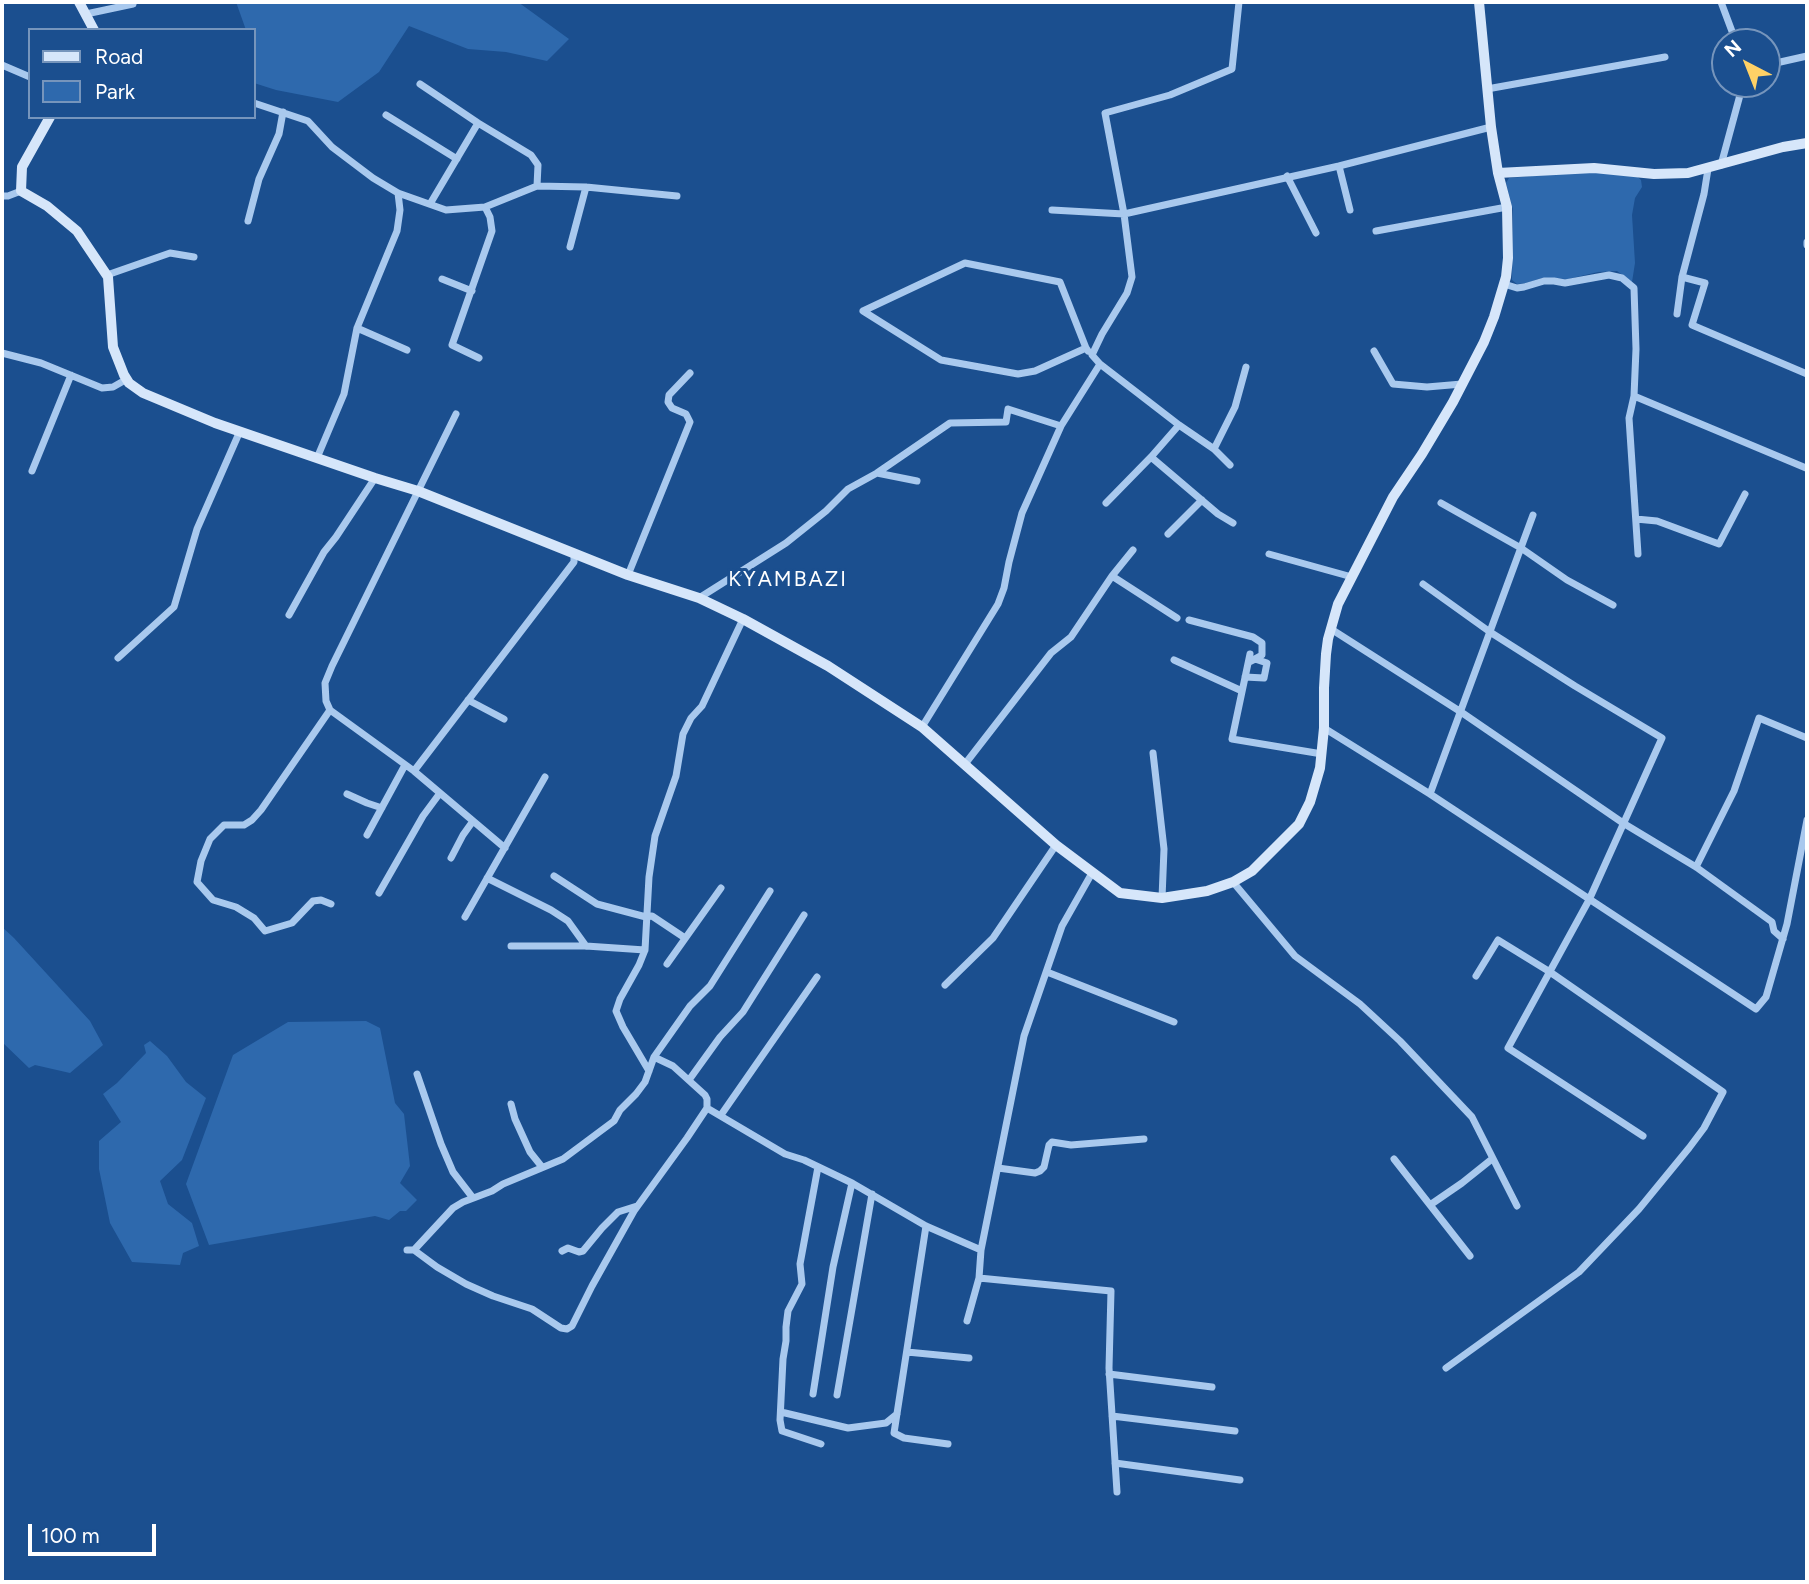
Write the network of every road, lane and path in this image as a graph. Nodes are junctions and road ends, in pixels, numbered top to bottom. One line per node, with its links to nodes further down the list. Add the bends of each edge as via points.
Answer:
1 (79, 2): 6 (street)
2 (1239, 2): 41 (street, via 1232,69 1170,95 1105,113)
3 (1479, 2): 15 (street)
4 (1721, 2): 8 (street)
5 (134, 4): 6 (street)
6 (86, 14): 7 (street)
7 (93, 28)
8 (1731, 28)
9 (1807, 56): 11 (street)
10 (1665, 57): 15 (street)
11 (1781, 62)
12 (2, 65): 13 (street)
13 (28, 76)
14 (420, 84): 21 (street)
15 (1487, 89): 22 (street)
16 (1739, 98): 25 (street)
17 (256, 104): 18 (street)
18 (283, 112): 33 (street, via 308,121 332,147); 42 (street)
19 (386, 115): 24 (street)
20 (49, 119): 32 (street, via 22,167)
21 (478, 123): 24 (street); 30 (street, via 531,155 538,165)
22 (1491, 127): 26 (street); 28 (street)
23 (1807, 144): 25 (street)
24 (457, 159): 36 (street)
25 (1721, 165): 27 (street)
26 (1339, 166): 29 (street); 40 (street)
27 (1709, 169): 28 (street, via 1654,174 1594,168); 48 (street)
28 (1498, 173): 38 (street)
29 (1287, 176): 41 (street); 44 (street)
30 (537, 186): 31 (street); 37 (street)
31 (586, 187): 35 (street); 45 (street)
32 (21, 191): 34 (street); 47 (street, via 47,205 77,231)
33 (398, 193): 36 (street); 53 (street, via 397,231)
34 (2, 196)
35 (677, 196)
36 (430, 204): 37 (street, via 446,211)
37 (485, 207): 51 (street, via 492,231)
38 (1507, 207): 43 (street); 50 (street)
39 (1052, 210): 41 (street)
40 (1350, 210)
41 (1124, 214): 55 (street, via 1132,277 1127,293)
42 (248, 221)
43 (1376, 231)
44 (1316, 233)
45 (570, 247)
46 (194, 257): 47 (street, via 170,253)
47 (107, 275): 64 (street, via 113,347)
48 (1682, 277): 52 (street); 62 (street, via 1705,283 1692,325)
49 (442, 279): 51 (street)
50 (1504, 284): 65 (street, via 1484,342); 66 (street, via 1517,288 1609,275 1634,288)
51 (472, 290): 58 (street, via 452,345)
52 (1677, 314)
53 (357, 328): 54 (street); 73 (street, via 344,394)
54 (407, 350)
55 (1089, 351): 55 (street, via 1018,374 941,360 863,311 965,263 1060,282); 59 (street)
56 (1374, 351): 65 (street, via 1393,384)
57 (2, 353): 63 (street)
58 (479, 358)
59 (1100, 364): 68 (street); 69 (street)
60 (1246, 367): 71 (street, via 1235,407)
61 (690, 373): 94 (street, via 668,402 690,422)
62 (1807, 374)
63 (71, 375): 64 (street, via 102,388); 76 (street)
64 (127, 379): 70 (street, via 143,393)
65 (1462, 384): 96 (street, via 1393,497)
66 (1634, 396): 75 (street); 86 (street, via 1629,418)
67 (456, 414): 80 (street)
68 (1179, 425): 71 (street); 72 (street)
69 (1062, 426): 77 (street, via 1008,409 1006,422 950,423); 115 (street, via 1022,513 998,604)
70 (240, 431): 73 (street); 106 (street, via 197,529 174,607)
71 (1214, 449): 74 (street)
72 (1151, 457): 82 (street); 83 (street)
73 (317, 458): 78 (street)
74 (1230, 465)
75 (1806, 468)
76 (33, 471)
77 (877, 473): 79 (street); 98 (street, via 848,489 786,543)
78 (375, 478): 80 (street); 100 (street, via 324,552)
79 (917, 481)
80 (418, 491): 91 (street); 112 (street, via 325,683)
81 (1745, 495): 86 (street, via 1719,544 1657,521)
82 (1202, 500): 87 (street); 88 (street)
83 (1106, 503)
84 (1441, 503): 89 (street)
85 (1533, 515): 89 (street)
86 (1636, 519): 93 (street)
87 (1233, 523)
88 (1168, 534)
89 (1521, 548): 99 (street); 105 (street)
90 (1133, 550): 95 (street)
91 (574, 554): 94 (street); 111 (street, via 574,562)
92 (1269, 554): 96 (street)
93 (1638, 554)
94 (628, 575): 98 (street)
95 (1112, 576): 101 (street); 120 (street, via 1071,637 1051,653)
96 (1352, 577): 104 (street)
97 (1423, 583): 105 (street)
98 (699, 598): 102 (street)
99 (1613, 605)
100 (289, 615)
101 (1177, 618)
102 (743, 619): 115 (street, via 828,666); 148 (street, via 702,706 682,734 676,776 655,836)
103 (1189, 620): 107 (street, via 1253,637 1262,643 1262,654)
104 (1331, 629): 113 (street); 116 (street)
105 (1490, 632): 113 (street); 130 (street, via 1662,738)
106 (118, 658)
107 (1250, 658): 109 (street); 109 (street, via 1267,663 1264,678)
108 (1174, 660): 110 (street)
109 (1245, 677): 110 (street)
110 (1242, 691): 119 (street, via 1232,739)
111 (468, 700): 114 (street); 122 (street)
112 (330, 710): 121 (street); 145 (street, via 252,820 244,825 224,825 210,839 197,882 213,900 236,907 265,931 292,923 313,901)
113 (1461, 712): 126 (street); 130 (street)
114 (503, 719)
115 (922, 727): 120 (street)
116 (1324, 728): 119 (street); 126 (street)
117 (1807, 738): 135 (street, via 1759,718 1734,791)
118 (1153, 753): 143 (street, via 1164,849)
119 (1322, 754): 139 (street, via 1316,785 1299,824 1252,871)
120 (965, 764): 132 (street)
121 (405, 765): 122 (street); 127 (street)
122 (414, 771): 124 (street)
123 (545, 777): 133 (street)
124 (440, 793): 129 (street); 142 (street)
125 (347, 794): 127 (street)
126 (1430, 794): 144 (street)
127 (382, 808): 131 (street)
128 (1807, 820): 150 (street)
129 (473, 821): 133 (street); 134 (street)
130 (1623, 823): 135 (street); 144 (street)
131 (367, 835)
132 (1056, 845): 136 (street); 159 (street, via 993,938)
133 (505, 848): 138 (street)
134 (451, 858)
135 (1696, 867): 150 (street, via 1772,922)
136 (1092, 873): 143 (street, via 1120,893); 155 (street, via 1062,926)
137 (554, 876): 148 (street, via 597,904)
138 (487, 878): 147 (street); 152 (street, via 568,921)
139 (1233, 882): 143 (street); 171 (street, via 1295,956 1360,1004 1472,1117)
140 (721, 888): 149 (street)
141 (770, 891): 161 (street, via 710,986)
142 (379, 893)
143 (1162, 898)
144 (1589, 900): 150 (street, via 1756,1009 1766,997); 156 (street)
145 (331, 904)
146 (804, 915): 164 (street, via 743,1012)
147 (465, 917)
148 (646, 917): 149 (street, via 652,916); 153 (street)
149 (685, 939): 154 (street)
150 (1783, 939)
151 (511, 946): 152 (street)
152 (586, 946): 153 (street)
153 (645, 950): 162 (street, via 616,1011)
154 (667, 964)
155 (1046, 972): 160 (street); 174 (street, via 1024,1036)
156 (1550, 972): 157 (street, via 1498,940); 168 (street, via 1508,1048); 189 (street, via 1723,1092 1689,1148 1579,1272)
157 (1476, 976)
158 (817, 977): 167 (street)
159 (945, 985)
160 (1174, 1022)
161 (654, 1057): 162 (street); 164 (street)
162 (649, 1071): 172 (street, via 614,1121 563,1159)
163 (417, 1074): 177 (street, via 453,1172)
164 (689, 1080): 166 (street, via 705,1094)
165 (511, 1104): 172 (street, via 530,1152)
166 (707, 1108): 167 (street); 179 (street)
167 (722, 1115): 173 (street, via 785,1154)
168 (1643, 1136)
169 (1144, 1139): 174 (street, via 1071,1145 1052,1142 1040,1171)
170 (1394, 1159): 178 (street)
171 (1492, 1159): 178 (street); 180 (street)
172 (542, 1167): 177 (street)
173 (818, 1167): 175 (street); 194 (street, via 800,1264 802,1284 788,1311)
174 (998, 1168): 182 (street)
175 (852, 1183): 176 (street); 192 (street)
176 (872, 1194): 181 (street); 193 (street)
177 (473, 1198): 179 (street, via 453,1208 411,1250 466,1284 527,1306 567,1329)
178 (1430, 1205): 184 (street)
179 (637, 1206): 183 (street, via 618,1212 583,1251)
180 (1517, 1206)
181 (926, 1226): 182 (street); 187 (street)
182 (981, 1250): 185 (street)
183 (562, 1251)
184 (1469, 1256)
185 (979, 1279): 186 (street); 190 (street, via 1111,1291)
186 (967, 1321)
187 (907, 1352): 188 (street); 195 (street)
188 (969, 1358)
189 (1446, 1368)
190 (1109, 1374): 191 (street); 196 (street)
191 (1212, 1387)
192 (813, 1394)
193 (837, 1395)
194 (781, 1412): 195 (street, via 848,1428 886,1423); 198 (street, via 782,1431)
195 (897, 1414): 199 (street, via 894,1433)
196 (1112, 1416): 197 (street); 200 (street)
197 (1235, 1431)
198 (821, 1444)
199 (948, 1444)
200 (1115, 1463): 201 (street); 202 (street)
201 (1240, 1479)
202 (1117, 1492)

